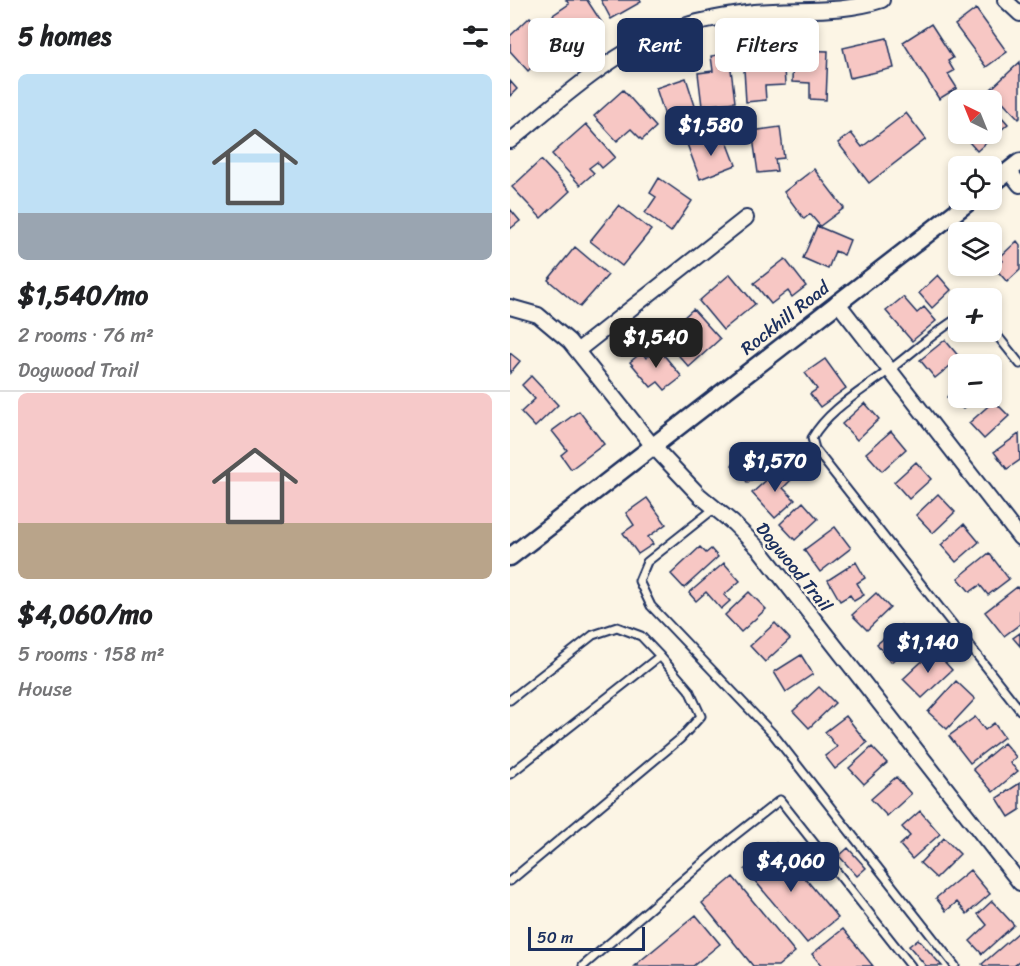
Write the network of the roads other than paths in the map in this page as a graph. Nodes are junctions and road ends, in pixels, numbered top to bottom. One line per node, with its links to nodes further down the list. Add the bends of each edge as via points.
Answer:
1 (882, 0): 4 (street, via 837,10 755,12 683,26 623,54)
2 (1005, 0): 3 (street)
3 (1020, 14)
4 (510, 141)
5 (1014, 166): 6 (street); 7 (street)
6 (1002, 176)
7 (1020, 185)
8 (957, 210): 10 (street, Rockhill Road)
9 (746, 218): 14 (street)
10 (837, 302): 16 (street); 17 (street, Rockhill Road)
11 (510, 307): 14 (street, Dogwood Trail, via 538,315)
12 (948, 325): 16 (lane)
13 (1002, 342): 15 (lane)
14 (577, 351): 17 (street, Dogwood Trail)
15 (1020, 364)
16 (890, 370): 19 (street); 23 (lane, via 818,427 812,438 815,449)
17 (652, 445): 18 (street, Dogwood Trail); 20 (street, Rockhill Road)
18 (715, 508): 26 (street, Dogwood Trail, via 779,572); 29 (lane, via 646,562 639,581 651,606 773,734)
19 (1020, 538)
20 (510, 556)
21 (660, 656): 22 (lane, via 641,636 617,627 593,635); 24 (lane); 25 (lane, via 689,690 701,716 680,739)
22 (510, 700)
23 (1020, 710)
24 (510, 774)
25 (510, 881)
26 (1020, 883)
27 (583, 966): 28 (lane, via 780,800)
28 (911, 966)
29 (955, 966)

